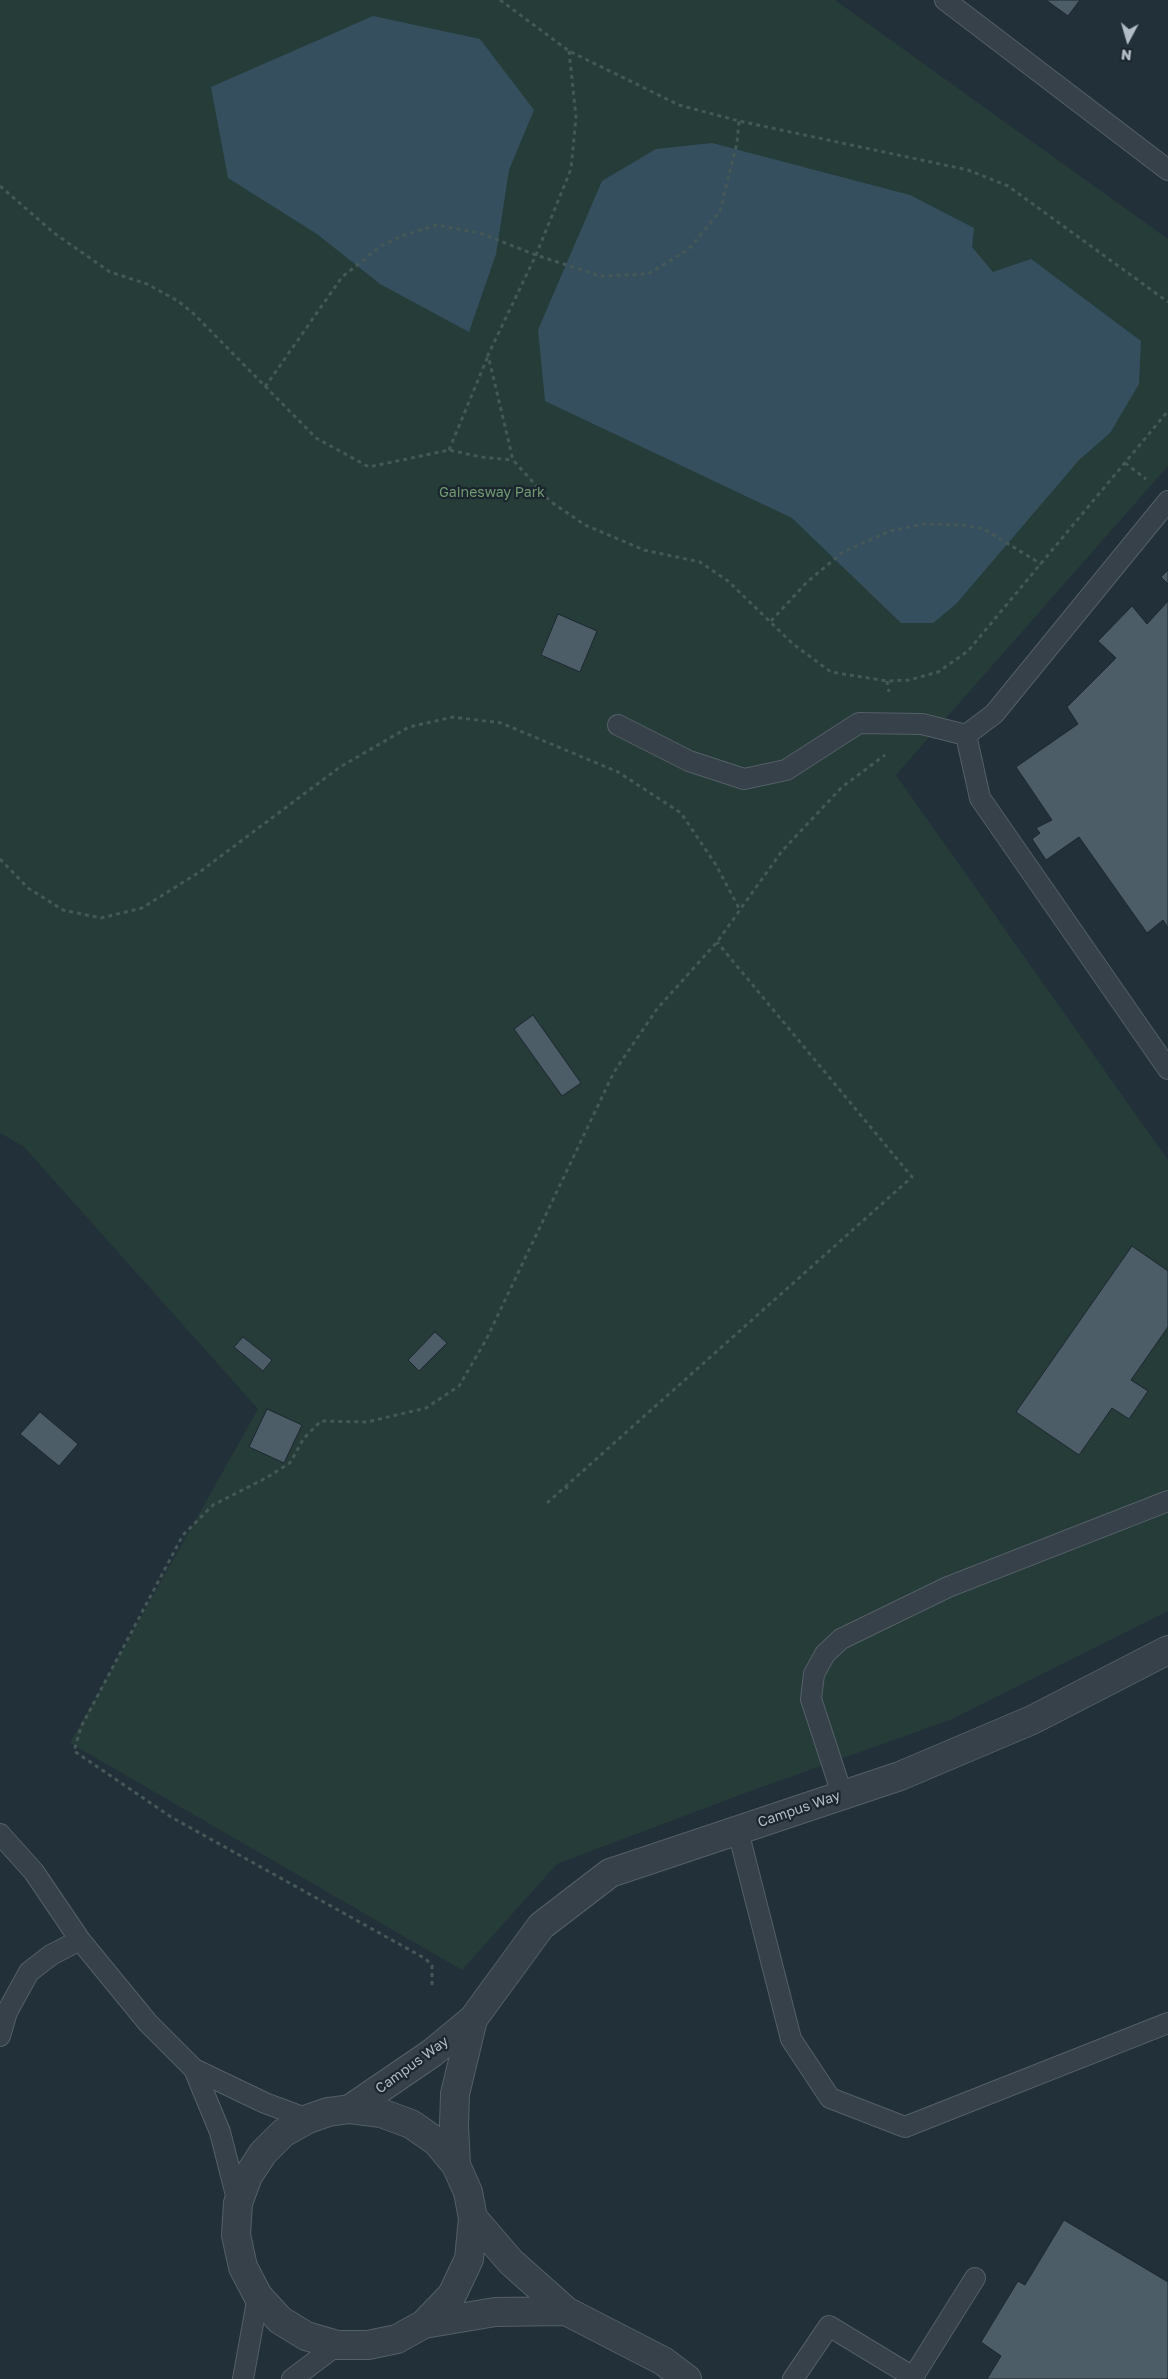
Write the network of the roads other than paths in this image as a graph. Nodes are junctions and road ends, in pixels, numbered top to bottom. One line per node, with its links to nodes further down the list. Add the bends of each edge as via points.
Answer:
1 (944, 0): 2 (lane)
2 (1168, 170)
3 (1168, 501): 5 (lane, via 994,714)
4 (618, 725): 5 (lane, via 689,761 744,780 786,770 859,723 922,724)
5 (966, 735): 6 (lane, via 980,798)
6 (1168, 1069)
7 (1168, 1501): 9 (lane, via 948,1587 841,1639 825,1654 814,1674 811,1699)
8 (1168, 1650): 9 (street, Campus Way, via 1032,1720 900,1776)
9 (842, 1794): 10 (street, Campus Way)
10 (738, 1830): 13 (street, Campus Way, via 610,1873 540,1926); 14 (lane, via 791,2039 830,2098 905,2127)
11 (0, 1834): 12 (lane, via 34,1872)
12 (80, 1940): 15 (lane, via 51,1955 29,1972 7,2012); 16 (lane, via 148,2024)
13 (473, 2019): 17 (street, Campus Way, via 432,2053); 19 (street, Campus Way, via 455,2094)
14 (1168, 2023)
15 (0, 2036)
16 (194, 2069): 18 (lane, via 265,2103); 20 (lane, via 220,2132)
17 (350, 2109): 18 (street); 19 (street, via 381,2113 411,2124 437,2142)
18 (308, 2119): 20 (street, via 283,2133 263,2152 248,2176)
19 (456, 2165): 21 (street, via 468,2192)
20 (238, 2203): 23 (street, via 236,2235 243,2268)
21 (473, 2218): 24 (street, via 511,2262); 25 (street, via 469,2259 452,2295)
22 (975, 2278): 30 (lane, via 913,2377 829,2326)
23 (258, 2296): 26 (street, via 280,2320 306,2336); 27 (lane)
24 (566, 2310): 25 (street, via 495,2312); 29 (street, via 663,2361)
25 (424, 2324): 26 (street, via 397,2338 368,2345)
26 (337, 2345): 28 (lane)
27 (243, 2379)
28 (292, 2379)
29 (686, 2379)
30 (793, 2379)

